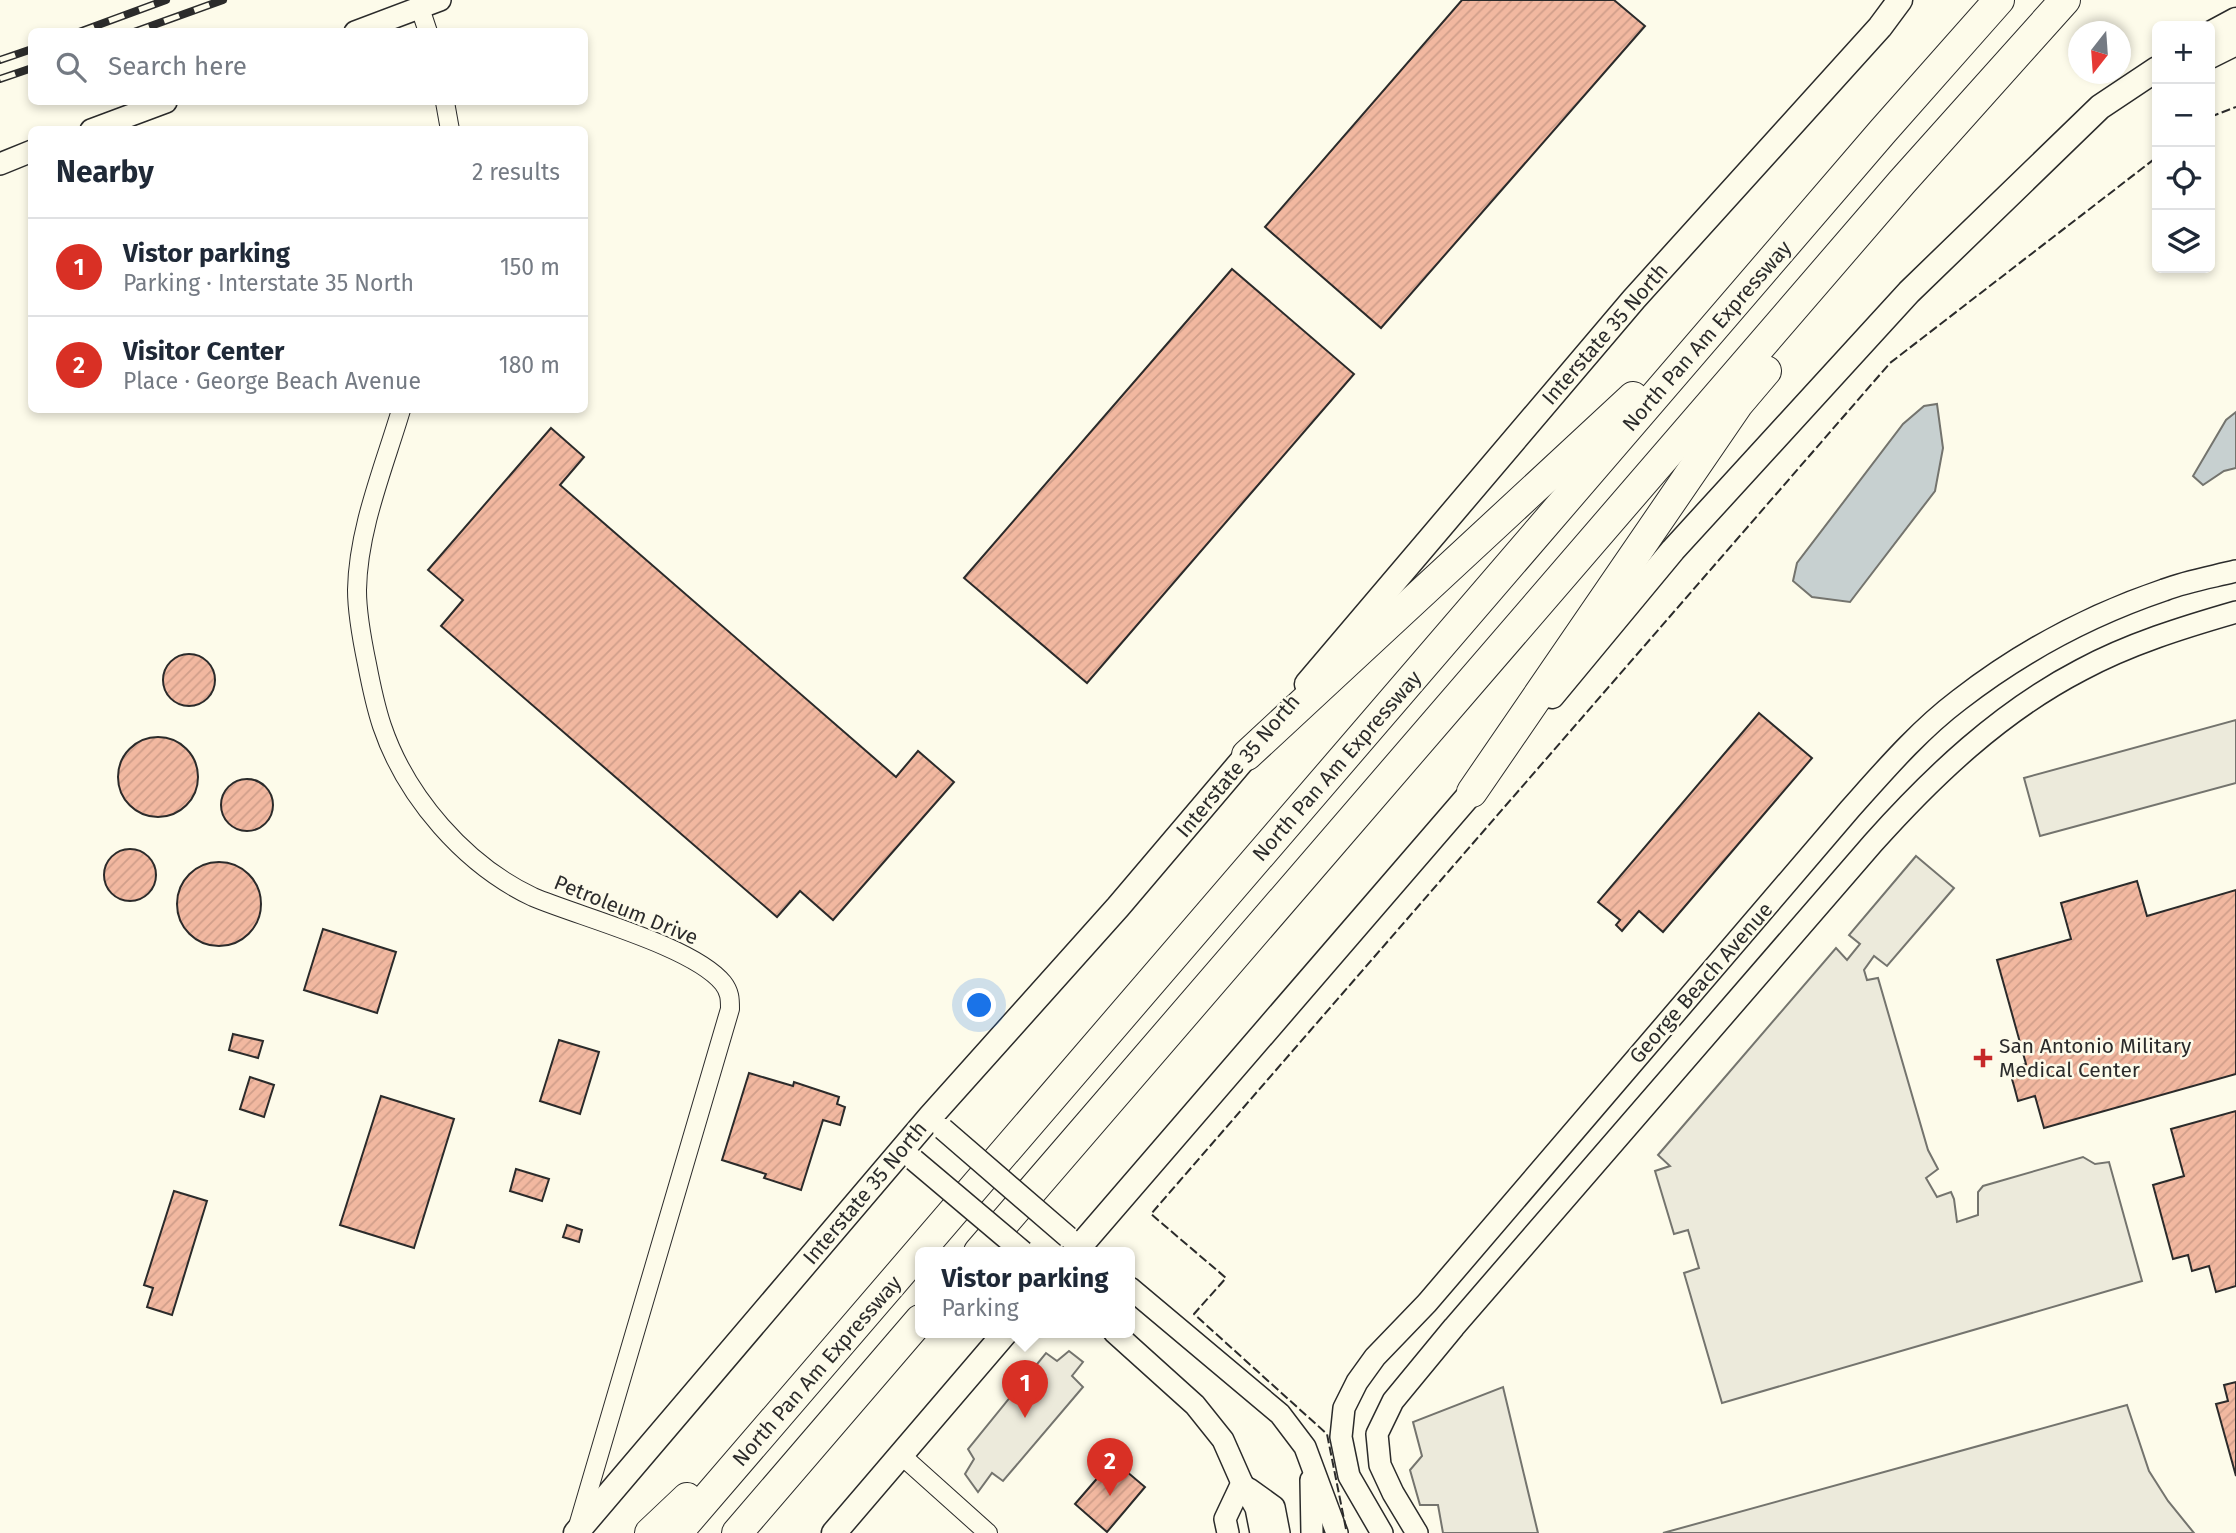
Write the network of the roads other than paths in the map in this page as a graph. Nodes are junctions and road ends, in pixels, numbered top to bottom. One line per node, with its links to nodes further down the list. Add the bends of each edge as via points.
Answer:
1 (1900, 0): 24 (main road, Interstate 35 North, via 1634,299)
2 (1998, 0): 20 (highway, North Pan Am Expressway)
3 (2062, 3): 25 (highway, via 1738,404); 29 (highway, via 1902,182)
4 (430, 4): 6 (street); 7 (street)
5 (2236, 20): 8 (main road)
6 (366, 28)
7 (428, 28)
8 (2215, 31)
9 (2236, 43): 10 (main road)
10 (2215, 54)
11 (2152, 72): 15 (main road)
12 (2152, 83): 15 (main road)
13 (158, 105): 16 (street)
14 (446, 105): 17 (street)
15 (2096, 111): 25 (main road, via 1909,292 1673,550)
16 (102, 126)
17 (449, 126)
18 (28, 153): 19 (street)
19 (0, 164)
20 (1748, 289): 24 (highway); 28 (highway, North Pan Am Expressway)
21 (400, 413): 41 (street, Petroleum Drive, via 368,521 357,591 374,702 398,761 440,824 487,870 533,897 666,946 712,973 729,994 730,1009)
22 (2236, 571): 54 (street, George Beach Avenue, via 2165,589 2087,621 2019,658 1957,701 1850,809 1357,1382 1344,1408 1341,1437 1349,1476)
23 (2236, 612): 55 (street, George Beach Avenue, via 2092,665 2023,704 1918,794 1873,844 1393,1401 1377,1434 1380,1465)
24 (1247, 755): 26 (main road, Interstate 35 North)
25 (1472, 792): 31 (main road)
26 (937, 1123): 27 (main road, Interstate 35 North); 31 (street, bridge)
27 (908, 1155): 30 (street, bridge); 41 (main road, Interstate 35 North)
28 (924, 1247)
29 (983, 1247)
30 (1017, 1247)
31 (1077, 1247)
32 (915, 1258): 37 (highway, North Pan Am Expressway)
33 (1135, 1292): 39 (street, via 1280,1414 1305,1447)
34 (915, 1326): 44 (highway)
35 (1001, 1338): 38 (main road)
36 (1121, 1338): 40 (street, via 1195,1405 1223,1440)
37 (802, 1389): 42 (highway); 43 (highway, North Pan Am Expressway)
38 (901, 1455): 45 (main road); 46 (street)
39 (1310, 1464): 51 (street); 52 (street); 53 (street)
40 (1241, 1483): 47 (street, via 1225,1518); 48 (street); 49 (street, via 1256,1508); 50 (street, via 1275,1507)
41 (576, 1533)
42 (650, 1533)
43 (677, 1533)
44 (737, 1533)
45 (834, 1533)
46 (988, 1533)
47 (1228, 1533)
48 (1243, 1533)
49 (1261, 1533)
50 (1279, 1533)
51 (1312, 1533)
52 (1324, 1533)
53 (1337, 1533)
54 (1382, 1533)
55 (1417, 1533)

